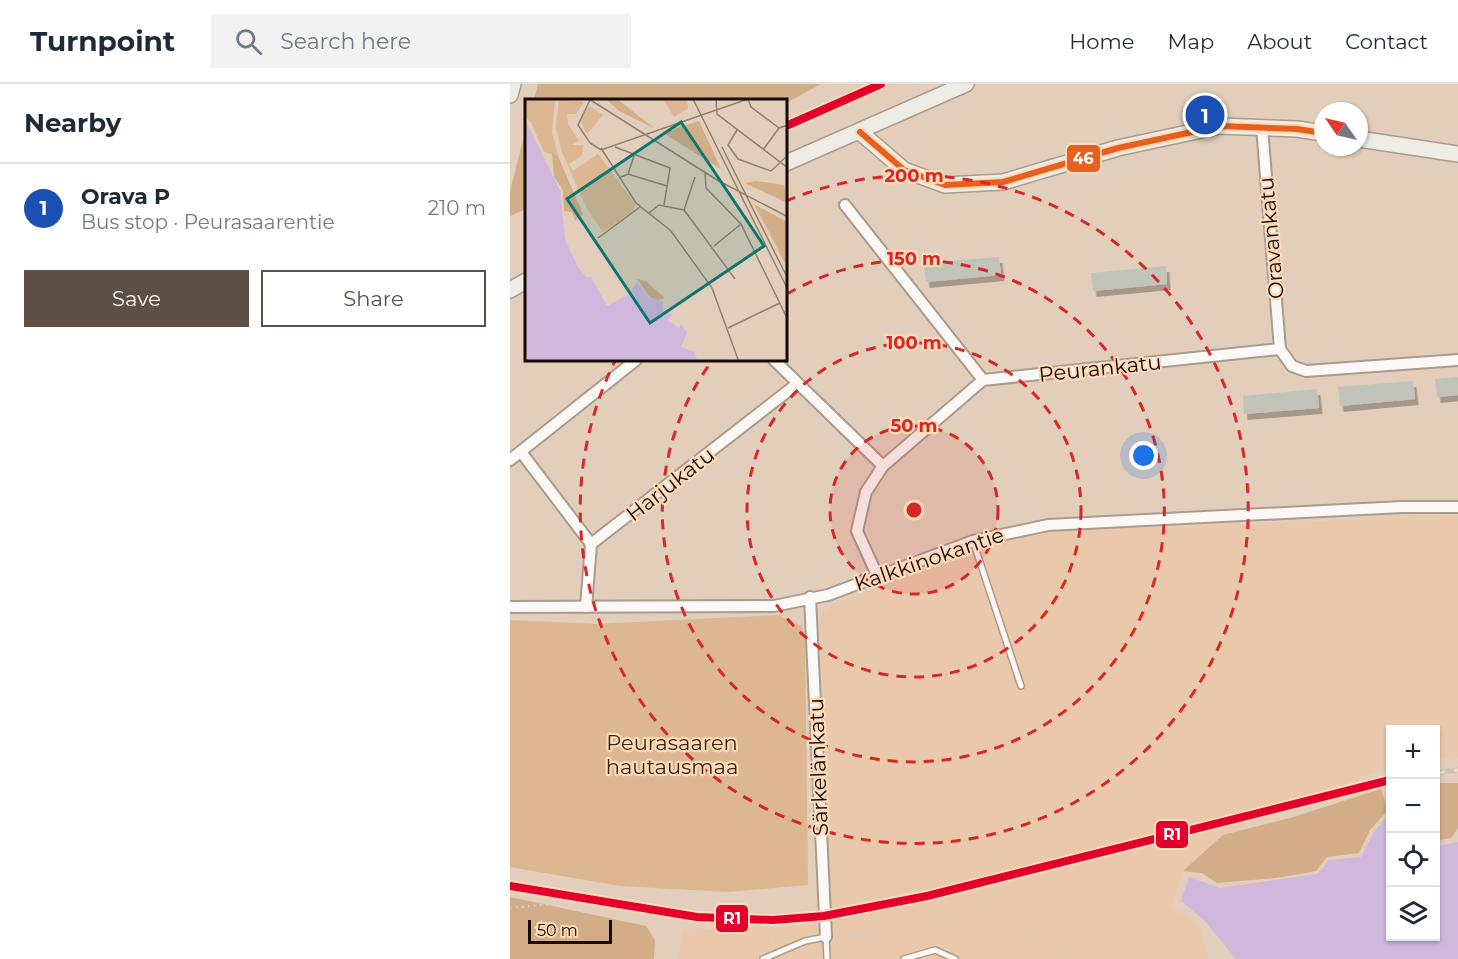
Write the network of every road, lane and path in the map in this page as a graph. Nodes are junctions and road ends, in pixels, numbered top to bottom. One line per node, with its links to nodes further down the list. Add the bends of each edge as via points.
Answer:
1 (513, 84): 3 (street)
2 (966, 84): 5 (street)
3 (514, 99): 7 (path)
4 (1262, 127): 5 (street, via 1220,126 1118,148 1003,182 945,185 904,170); 6 (street); 8 (street, Oravankatu)
5 (860, 132): 13 (street)
6 (1314, 132)
7 (510, 133)
8 (1264, 144): 9 (path); 15 (path, via 1154,155 1073,185 986,204 932,205 876,186); 22 (street, Oravankatu)
9 (1314, 145)
10 (1368, 146): 11 (street)
11 (1458, 154)
12 (1403, 160): 14 (path)
13 (788, 162)
14 (1458, 170)
15 (858, 175): 16 (path, via 817,167); 17 (path)
16 (788, 178)
17 (846, 205): 26 (street)
18 (525, 282): 19 (street)
19 (510, 290)
20 (525, 300): 21 (path)
21 (510, 307)
22 (1280, 349): 23 (street, via 1292,366 1306,371); 26 (street, Peurankatu)
23 (1458, 360)
24 (634, 362): 28 (street)
25 (776, 362): 27 (street)
26 (983, 380): 30 (street)
27 (797, 384): 30 (street); 33 (street, Harjukatu)
28 (521, 452): 29 (street); 33 (street)
29 (510, 460)
30 (883, 466): 34 (street, via 866,492 857,531)
31 (1458, 507): 32 (street, Kalkkinokantie, via 1110,520 1048,525)
32 (973, 542): 35 (street, Kalkkinokantie); 40 (lane)
33 (591, 544): 39 (street)
34 (864, 550): 35 (street); 36 (path)
35 (877, 575): 37 (street, Kalkkinokantie, via 828,595)
36 (791, 593)
37 (810, 597): 39 (street, Kalkkinokantie, via 774,606); 42 (street, Särkelänkatu)
38 (510, 607): 39 (street, Kalkkinokantie)
39 (586, 607)
40 (1021, 686)
41 (510, 908): 43 (path, via 575,902 715,929)
42 (825, 921): 43 (path); 44 (street, Särkelänkatu)
43 (768, 927): 45 (path)
44 (826, 940): 45 (lane); 47 (lane); 50 (path, via 982,915 1009,924)
45 (775, 952): 46 (lane)
46 (762, 959)
47 (827, 959)
48 (904, 959): 49 (lane, via 935,950)
49 (955, 959)
50 (1073, 959)

